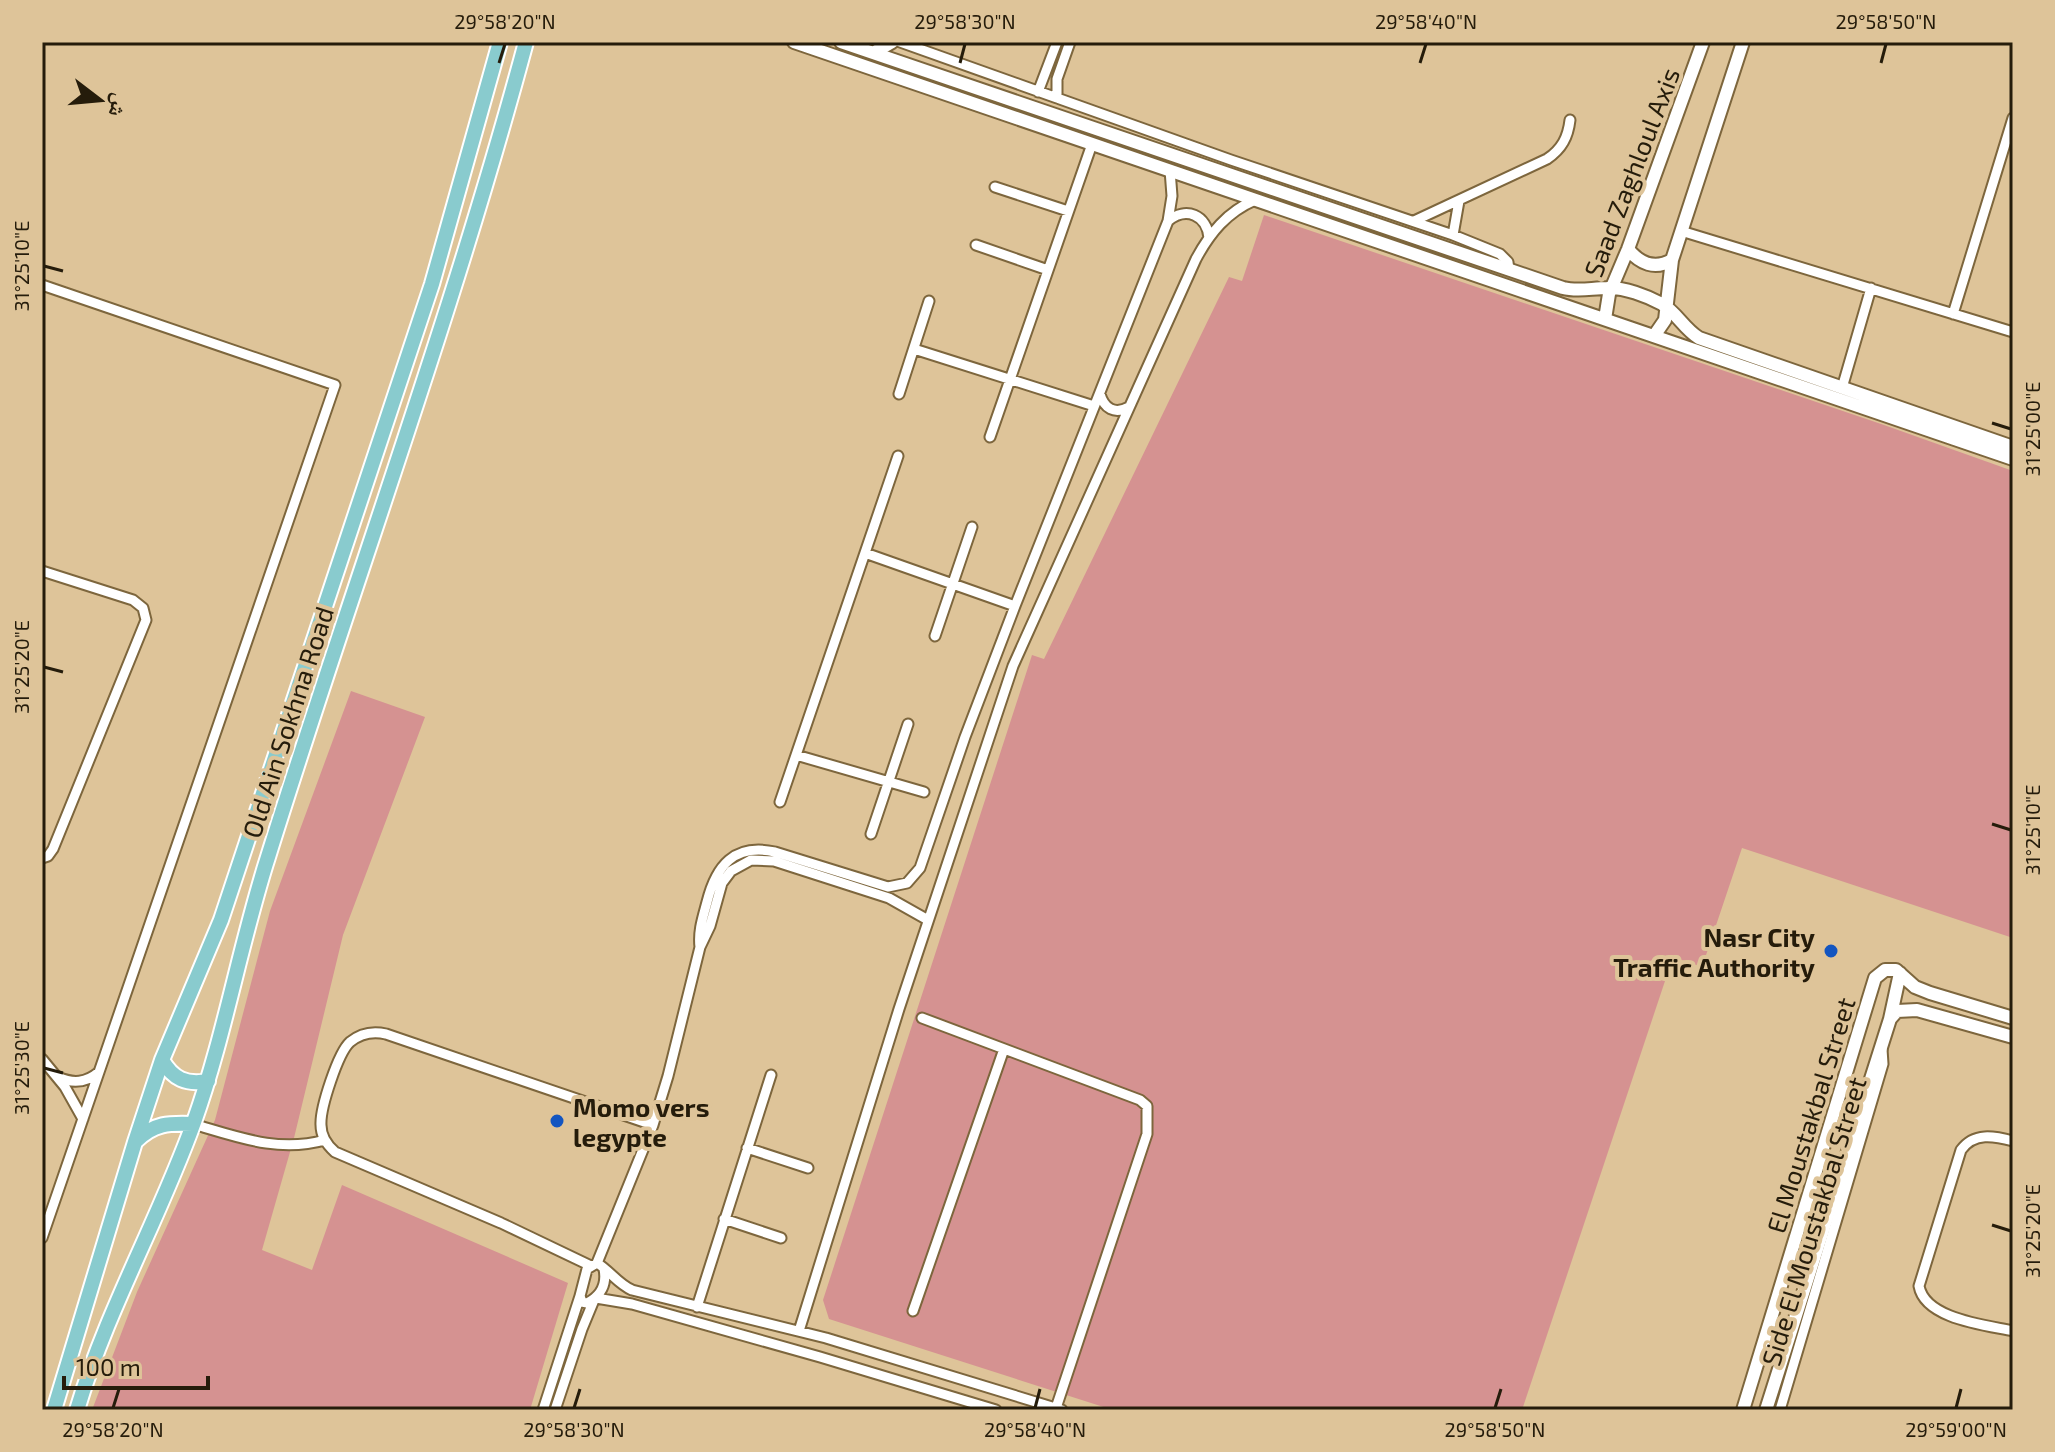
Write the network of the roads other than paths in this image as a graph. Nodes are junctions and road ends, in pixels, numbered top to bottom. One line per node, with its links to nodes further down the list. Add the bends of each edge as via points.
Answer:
1 (500, 42): 79 (main road, Old Ain Sokhna Road, via 432,284 229,897)
2 (526, 42): 83 (main road, Old Ain Sokhna Road, via 454,292 267,858)
3 (794, 42): 16 (main road)
4 (841, 42): 11 (main road)
5 (892, 42): 11 (main road)
6 (900, 42): 12 (street)
7 (1057, 42): 12 (street)
8 (1070, 42): 13 (street, via 1057,79)
9 (1743, 42): 24 (main road)
10 (1702, 44): 28 (main road, Saad Zaghloul Axis)
11 (873, 53): 31 (main road)
12 (1038, 92): 13 (street)
13 (1057, 98): 23 (street)
14 (2013, 118): 37 (street)
15 (1570, 120): 20 (street, via 1557,152)
16 (1092, 144): 17 (main road); 21 (street)
17 (1170, 170): 19 (main road); 22 (street)
18 (995, 187): 21 (street)
19 (1255, 200): 26 (street, via 1229,216); 38 (main road)
20 (1459, 201): 23 (street); 25 (street)
21 (1068, 211): 30 (street)
22 (1168, 221): 26 (street, via 1182,213 1197,216); 45 (street)
23 (1414, 221): 25 (street)
24 (1681, 231): 29 (main road); 34 (street)
25 (1453, 235): 31 (street, via 1500,254)
26 (1209, 238): 47 (street)
27 (976, 245): 30 (street)
28 (1628, 249): 29 (main road, via 1647,264); 33 (main road, Saad Zaghloul Axis)
29 (1672, 260): 36 (main road)
30 (1048, 270): 42 (street)
31 (1509, 270): 33 (main road, via 1569,290)
32 (42, 285): 80 (street, via 335,385)
33 (1612, 288): 36 (main road); 38 (main road, Saad Zaghloul Axis)
34 (1871, 288): 37 (street); 43 (street)
35 (929, 301): 41 (street)
36 (1666, 306): 40 (main road); 43 (main road, via 1699,338)
37 (1953, 314): 39 (street)
38 (1605, 319): 40 (main road)
39 (2013, 332)
40 (1654, 336): 51 (main road)
41 (914, 349): 42 (street); 44 (street)
42 (1010, 380): 46 (street); 48 (street)
43 (1842, 388): 49 (main road)
44 (899, 394)
45 (1100, 394): 46 (street); 47 (street, via 1110,409)
46 (1094, 406): 56 (street)
47 (1129, 407): 67 (street, via 1013,666)
48 (990, 437)
49 (2013, 447)
50 (898, 456): 53 (street)
51 (2013, 459)
52 (972, 527): 55 (street)
53 (865, 553): 55 (street); 59 (street)
54 (42, 571): 64 (street, via 133,600 143,608 146,620 53,849)
55 (953, 584): 56 (street); 57 (street)
56 (1015, 606): 65 (street, via 920,868)
57 (935, 636)
58 (908, 724): 60 (street)
59 (796, 755): 60 (street); 62 (street)
60 (889, 781): 61 (street); 63 (street)
61 (924, 792)
62 (780, 802)
63 (871, 834)
64 (42, 858)
65 (901, 885): 66 (street); 68 (street, via 881,886 775,852 744,852 714,876)
66 (897, 902): 67 (street); 68 (street, via 774,861 751,860 722,883)
67 (928, 920): 105 (street)
68 (700, 947): 86 (street)
69 (1900, 973): 71 (main road, via 1915,987); 74 (main road); 92 (main road, El Moustakbal Street, via 1885,970 1875,978)
70 (2013, 1010): 71 (main road)
71 (1991, 1011): 73 (main road)
72 (922, 1018): 77 (street)
73 (2013, 1018)
74 (1890, 1019): 75 (main road, El Moustakbal Street, via 1897,1011 1917,1010); 76 (main road, El Moustakbal Street)
75 (2013, 1037)
76 (1880, 1045): 109 (main road, El Moustakbal Street); 121 (street, Side El Moustakbal Street, via 1883,1064)
77 (1004, 1049): 103 (street); 114 (street, via 1140,1100 1149,1114)
78 (42, 1059): 82 (street)
79 (162, 1060): 83 (main road, via 176,1077 197,1084); 89 (main road, Old Ain Sokhna Road)
80 (100, 1072): 82 (street, via 76,1082); 84 (street)
81 (771, 1075): 90 (street)
82 (58, 1077): 84 (street)
83 (208, 1081): 85 (main road, Old Ain Sokhna Road)
84 (83, 1119): 95 (street)
85 (193, 1124): 87 (street, via 276,1146); 89 (main road, via 155,1126); 116 (main road, Old Ain Sokhna Road)
86 (653, 1125): 87 (street, via 371,1032 357,1037 342,1053 321,1116); 97 (street)
87 (325, 1140): 97 (street, via 342,1157)
88 (2013, 1141): 106 (street, via 1976,1138 1961,1150 1919,1286 1923,1299 1935,1309)
89 (135, 1142): 115 (main road, Old Ain Sokhna Road)
90 (747, 1148): 93 (street); 94 (street)
91 (1804, 1156): 92 (main road)
92 (1818, 1160): 99 (main road, El Moustakbal Street)
93 (808, 1168)
94 (724, 1219): 96 (street); 102 (street)
95 (42, 1238)
96 (781, 1238)
97 (597, 1266): 100 (street); 101 (street, via 605,1280); 102 (street, via 632,1290)
98 (1765, 1287): 99 (main road)
99 (1778, 1291): 107 (main road, El Moustakbal Street)
100 (580, 1296): 101 (street, via 585,1303); 117 (street)
101 (595, 1299): 110 (street, via 632,1304); 118 (street)
102 (697, 1307): 104 (street)
103 (913, 1311)
104 (785, 1329): 105 (street); 110 (street, via 779,1335)
105 (799, 1331): 108 (street)
106 (2013, 1331)
107 (1766, 1336): 109 (main road); 113 (main road, El Moustakbal Street)
108 (826, 1338): 111 (street, via 828,1346); 114 (street)
109 (1787, 1342): 120 (main road, El Moustakbal Street)
110 (783, 1347): 111 (street)
111 (820, 1357): 119 (street)
112 (1734, 1393): 113 (main road)
113 (1745, 1404)
114 (1059, 1409)
115 (54, 1410)
116 (77, 1410)
117 (543, 1410)
118 (555, 1410)
119 (996, 1410)
120 (1766, 1410)
121 (1780, 1410)

